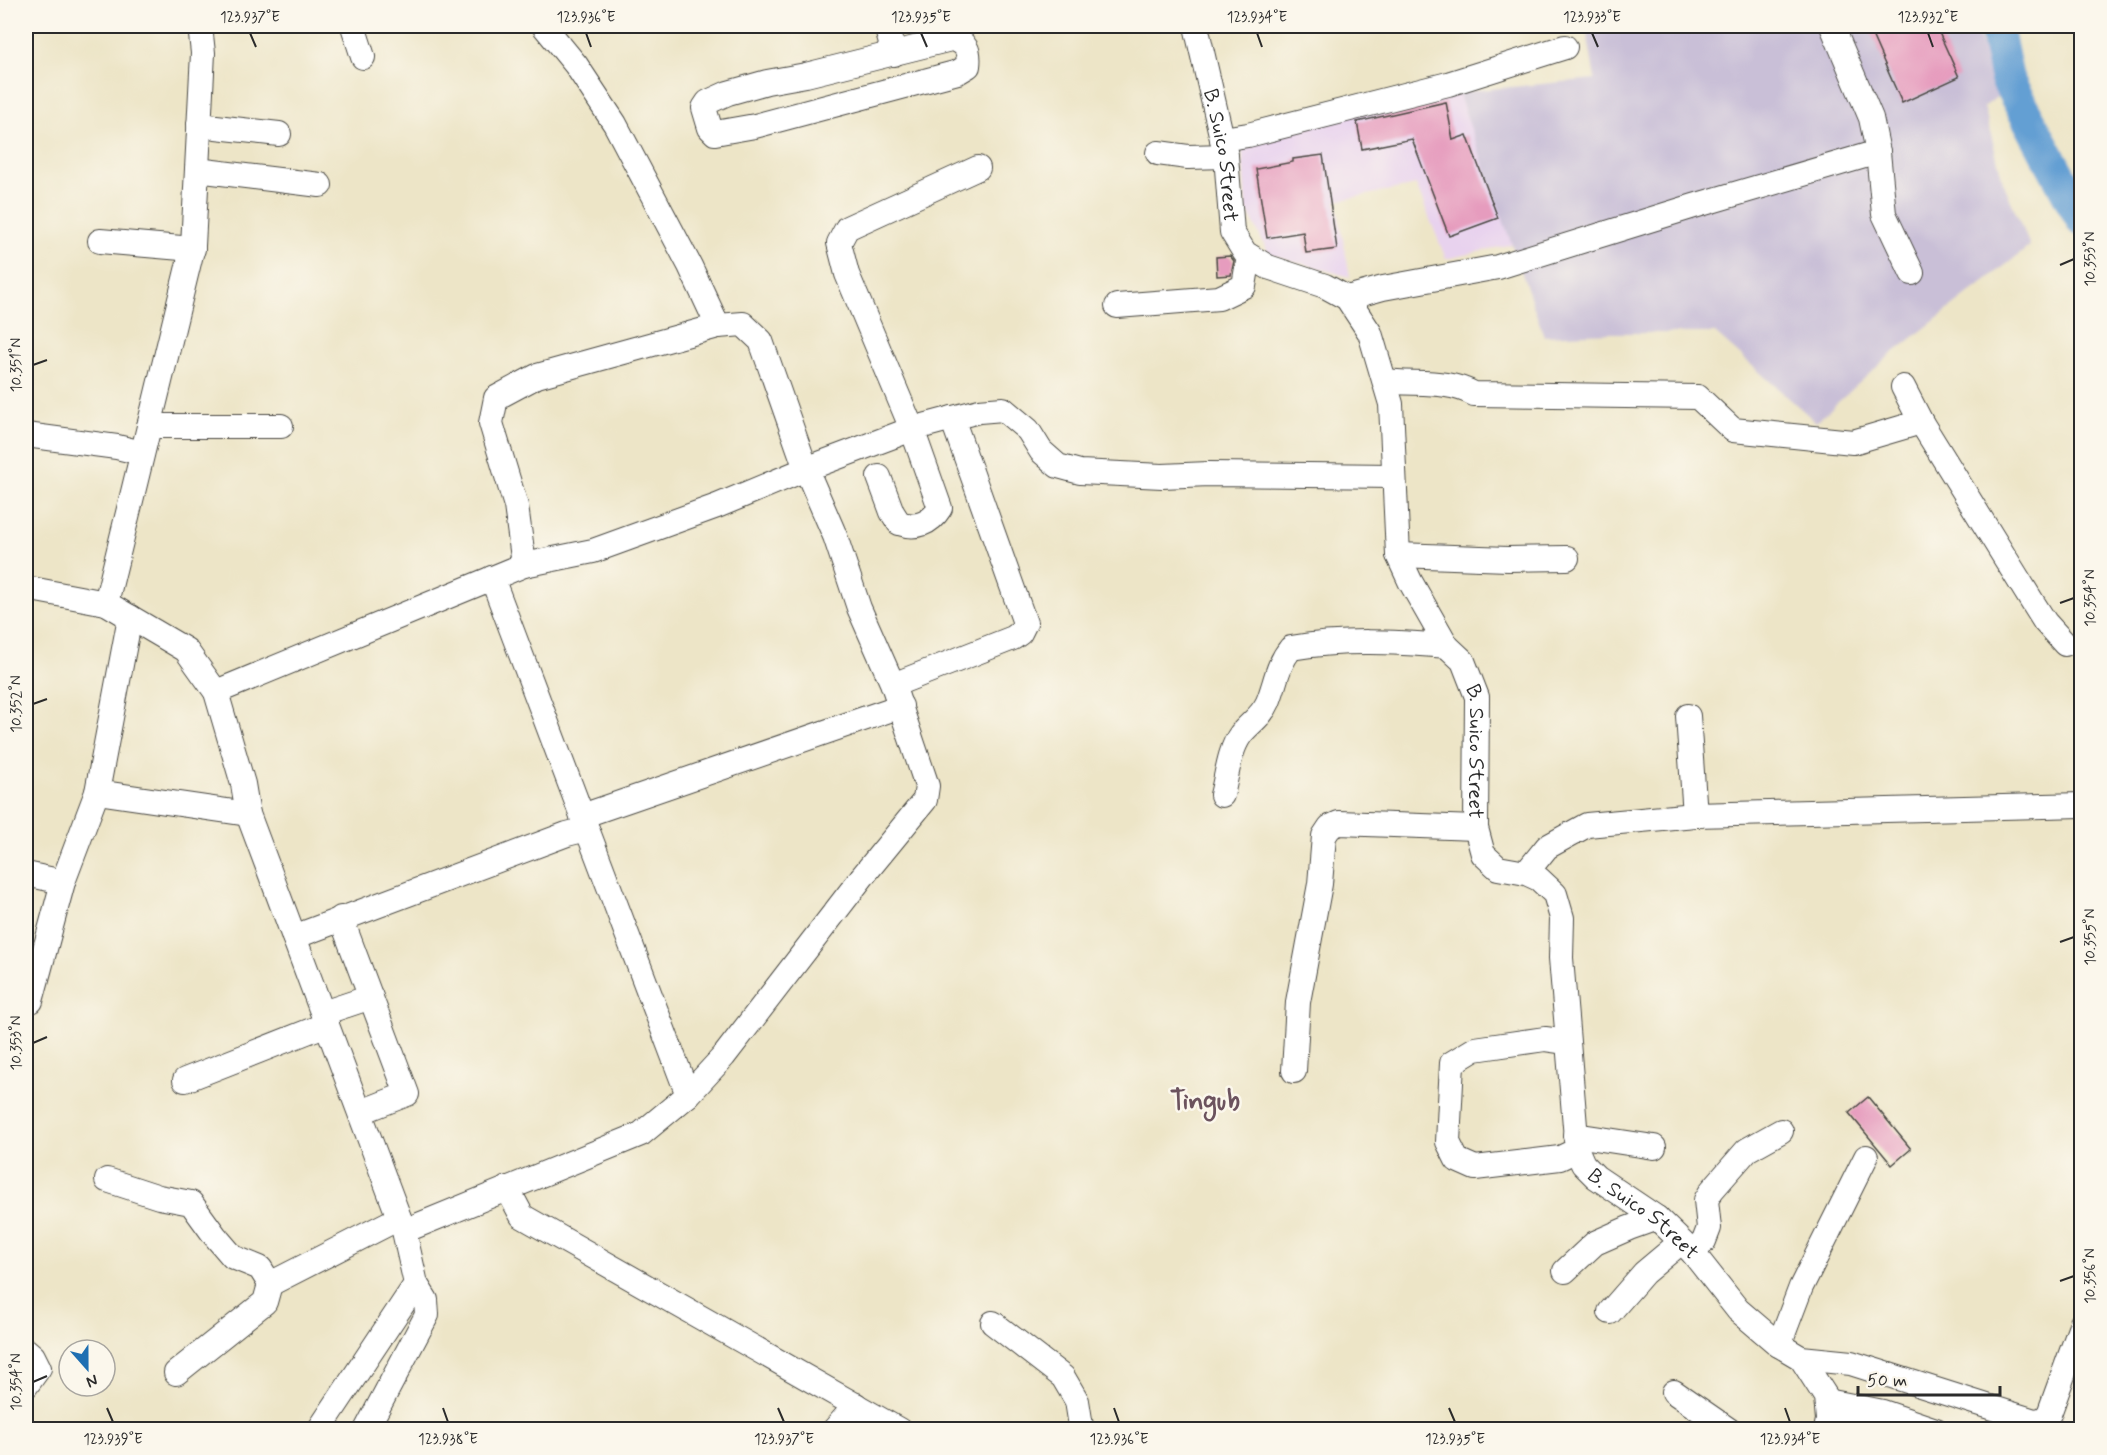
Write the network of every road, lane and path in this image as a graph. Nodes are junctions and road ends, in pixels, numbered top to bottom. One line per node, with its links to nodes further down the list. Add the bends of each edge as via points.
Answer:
1 (200, 26): 10 (street)
2 (353, 26): 9 (street)
3 (544, 26): 24 (street, via 576,65 615,124)
4 (886, 26): 8 (street)
5 (1196, 26): 12 (street, B. Suico Street)
6 (1833, 26): 13 (street, via 1871,118)
7 (1565, 47): 12 (street, via 1448,84 1248,135)
8 (894, 54): 8 (street, via 728,93 704,108 710,128 715,133 755,126 958,72 968,66 969,58 965,45 951,39)
9 (363, 57)
10 (200, 124): 11 (street); 16 (street)
11 (279, 134)
12 (1224, 148): 14 (street, via 1188,157); 20 (street, B. Suico Street, via 1232,232)
13 (1878, 152): 21 (street, via 1884,214); 22 (street, via 1498,267)
14 (1158, 153)
15 (978, 168): 31 (street, via 847,228 839,243 846,274)
16 (197, 170): 17 (street); 19 (street)
17 (320, 184)
18 (100, 241): 19 (street)
19 (193, 249): 29 (street)
20 (1250, 256): 22 (street, B. Suico Street); 23 (street, via 1244,286 1219,298)
21 (1912, 273)
22 (1347, 298): 25 (street, B. Suico Street, via 1370,333)
23 (1117, 306)
24 (718, 326): 34 (street, via 743,324 761,341); 39 (street, via 537,376 496,398 491,423 516,507)
25 (1384, 381): 28 (street, via 1462,387 1474,394 1698,397 1733,430 1853,442); 35 (street, B. Suico Street, via 1390,404)
26 (1903, 387): 28 (street)
27 (952, 418): 31 (street); 35 (street, via 1003,409 1028,430 1041,451 1058,466 1080,472); 47 (street, via 1025,623 1013,638)
28 (1922, 422): 44 (street, via 2045,622)
29 (149, 426): 30 (street); 33 (street)
30 (281, 426)
31 (912, 429): 34 (street); 36 (street, via 940,508 934,518 911,527 899,523)
32 (26, 435): 33 (street)
33 (142, 453): 42 (street)
34 (806, 469): 39 (street, via 593,551); 47 (street)
35 (1394, 476): 37 (street, B. Suico Street)
36 (879, 477)
37 (1398, 555): 38 (street); 45 (street, B. Suico Street)
38 (1567, 558)
39 (524, 565): 40 (street)
40 (492, 578): 46 (street); 54 (street)
41 (26, 588): 42 (street)
42 (106, 603): 43 (street)
43 (130, 617): 46 (street, via 186,650); 49 (street)
44 (2066, 644)
45 (1447, 646): 50 (street, via 1386,641 1292,648 1281,660 1267,704 1241,734 1233,750); 55 (street, B. Suico Street, via 1463,661 1477,697)
46 (216, 692): 52 (street)
47 (897, 696): 54 (street); 67 (street, via 927,786 925,800 724,1056)
48 (1688, 716): 53 (street)
49 (97, 792): 52 (street); 58 (street)
50 (1222, 795)
51 (2082, 805): 53 (street)
52 (248, 814): 60 (street)
53 (1695, 815): 56 (street, via 1587,825 1547,847)
54 (584, 823): 59 (street, via 567,834); 67 (street)
55 (1476, 828): 56 (street, B. Suico Street, via 1483,854 1498,868); 65 (street, via 1339,823 1330,827 1324,836 1320,884 1298,1002)
56 (1526, 873): 64 (street, B. Suico Street, via 1555,894 1562,918)
57 (26, 874): 58 (street)
58 (63, 882): 62 (street)
59 (341, 918): 60 (street); 61 (street)
60 (294, 937): 63 (street)
61 (371, 998): 63 (street); 68 (street, via 407,1094)
62 (31, 1001)
63 (325, 1019): 66 (street); 68 (street)
64 (1567, 1042): 70 (street, B. Suico Street); 70 (street, via 1545,1039 1475,1049 1452,1063 1448,1142 1457,1160 1475,1168 1560,1158)
65 (1294, 1071)
66 (185, 1080)
67 (688, 1095): 74 (street, via 641,1134)
68 (361, 1112): 76 (street)
69 (1781, 1131): 77 (street, via 1747,1150 1712,1190 1706,1200 1709,1228 1704,1241)
70 (1576, 1142): 71 (street); 75 (street, B. Suico Street, via 1583,1164 1596,1177)
71 (1654, 1147)
72 (1866, 1157): 84 (street, via 1801,1287)
73 (107, 1180): 79 (street, via 191,1203 233,1257 260,1268)
74 (507, 1188): 76 (street); 90 (street, via 522,1216)
75 (1657, 1218): 77 (street, B. Suico Street); 78 (street, via 1595,1243)
76 (402, 1224): 79 (street); 80 (street)
77 (1687, 1247): 81 (street, via 1644,1274); 84 (street, B. Suico Street, via 1738,1310)
78 (1565, 1271)
79 (270, 1284): 87 (street, via 265,1302)
80 (416, 1284): 92 (street); 93 (street, via 426,1300 427,1315)
81 (1610, 1312)
82 (993, 1323): 96 (street, via 1063,1377 1077,1401)
83 (2082, 1323): 86 (street, via 2049,1414 2034,1421 1851,1364)
84 (1779, 1345): 86 (street, B. Suico Street)
85 (26, 1350): 88 (street, via 39,1368)
86 (1801, 1358): 91 (street, B. Suico Street, via 1826,1396)
87 (176, 1373)
88 (26, 1386)
89 (1674, 1392): 97 (street)
90 (856, 1405): 94 (street); 95 (street)
91 (1827, 1415): 98 (street); 99 (street, via 1883,1412)
92 (320, 1430)
93 (366, 1430)
94 (834, 1430)
95 (898, 1430)
96 (1080, 1430)
97 (1729, 1430)
98 (1869, 1430)
99 (1936, 1430)

